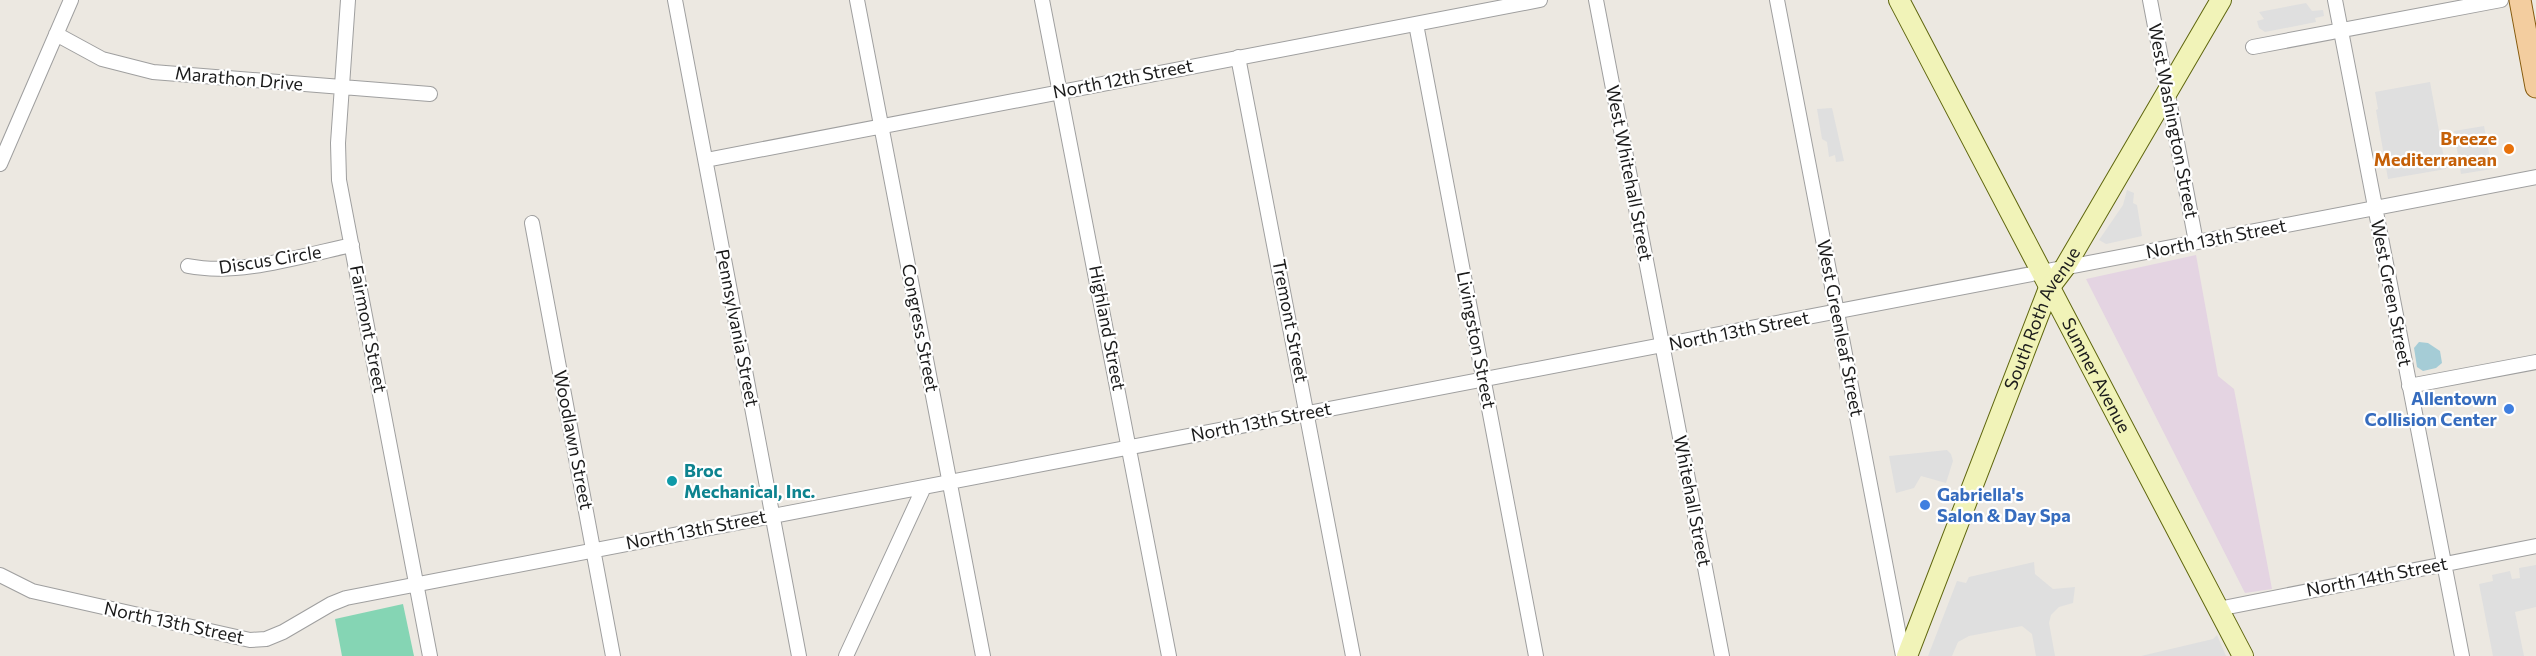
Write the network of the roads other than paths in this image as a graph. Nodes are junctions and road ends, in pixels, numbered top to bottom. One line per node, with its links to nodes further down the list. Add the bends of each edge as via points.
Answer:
1 (71, 0): 17 (street)
2 (348, 0): 20 (street, Fairmont Street)
3 (675, 0): 26 (street, Pennsylvania Street)
4 (857, 0): 25 (street, Congress Street)
5 (1042, 0): 22 (street, Highland Street)
6 (1540, 0): 15 (street, North 12th Street)
7 (1596, 0): 37 (street, West Whitehall Street)
8 (1778, 0): 36 (street, West Greenleaf Street)
9 (1899, 0): 35 (main road, Sumner Avenue)
10 (2150, 0): 23 (street, West Washington Street)
11 (2221, 0): 23 (main road, South Roth Avenue)
12 (2335, 0): 16 (street, West Green Street)
13 (2501, 0): 16 (street)
14 (2520, 0): 21 (main road)
15 (1416, 24): 19 (street, North 12th Street); 39 (street, Livingston Street)
16 (2342, 31): 18 (street); 29 (street, West Green Street)
17 (56, 34): 20 (street, Marathon Drive, via 102,59 131,68); 27 (street)
18 (2253, 47)
19 (1238, 57): 22 (street, North 12th Street); 41 (street, Tremont Street)
20 (342, 87): 24 (street, Marathon Drive); 32 (street, Fairmont Street, via 339,180)
21 (2536, 87)
22 (1060, 92): 25 (street, North 12th Street); 42 (street, Highland Street)
23 (2167, 92): 31 (street, West Washington Street); 34 (main road, South Roth Avenue)
24 (430, 94)
25 (881, 126): 26 (street, North 12th Street); 43 (street, Congress Street)
26 (705, 160): 45 (street, Pennsylvania Street)
27 (0, 164)
28 (2536, 177): 29 (street, North 13th Street)
29 (2375, 208): 31 (street, North 13th Street); 40 (street, West Green Street)
30 (532, 223): 47 (street, Woodlawn Street)
31 (2196, 242): 34 (street, North 13th Street)
32 (351, 245): 33 (street, Discus Circle, via 230,269); 50 (street, Fairmont Street)
33 (188, 266)
34 (2065, 267): 35 (main road, South Roth Avenue)
35 (2045, 280): 36 (street, North 13th Street); 51 (main road, Sumner Avenue); 62 (main road, South Roth Avenue)
36 (1837, 312): 37 (street, North 13th Street); 61 (street, West Greenleaf Street)
37 (1662, 346): 39 (street, North 13th Street); 60 (street, Whitehall Street)
38 (2536, 362): 40 (street)
39 (1483, 380): 41 (street, North 13th Street); 59 (street, Livingston Street)
40 (2409, 386): 48 (street, West Green Street)
41 (1308, 413): 42 (street, North 13th Street); 58 (street, Tremont Street)
42 (1130, 447): 43 (street, North 13th Street); 57 (street, Highland Street)
43 (950, 483): 44 (street, North 13th Street); 56 (street, Congress Street)
44 (924, 487): 45 (street, North 13th Street); 55 (street)
45 (771, 516): 47 (street, North 13th Street); 54 (street, Pennsylvania Street)
46 (2536, 546): 48 (street, North 14th Street)
47 (593, 550): 50 (street, North 13th Street); 53 (street, Woodlawn Street)
48 (2442, 565): 51 (street, North 14th Street); 64 (street, West Green Street)
49 (0, 575): 50 (street, North 13th Street, via 32,591 250,640 283,632 346,598)
50 (416, 585): 52 (street, Fairmont Street)
51 (2218, 609): 63 (main road, Sumner Avenue)
52 (430, 656)
53 (614, 656)
54 (799, 656)
55 (846, 656)
56 (983, 656)
57 (1169, 656)
58 (1353, 656)
59 (1536, 656)
60 (1722, 656)
61 (1903, 656)
62 (1907, 656)
63 (2243, 656)
64 (2462, 656)

